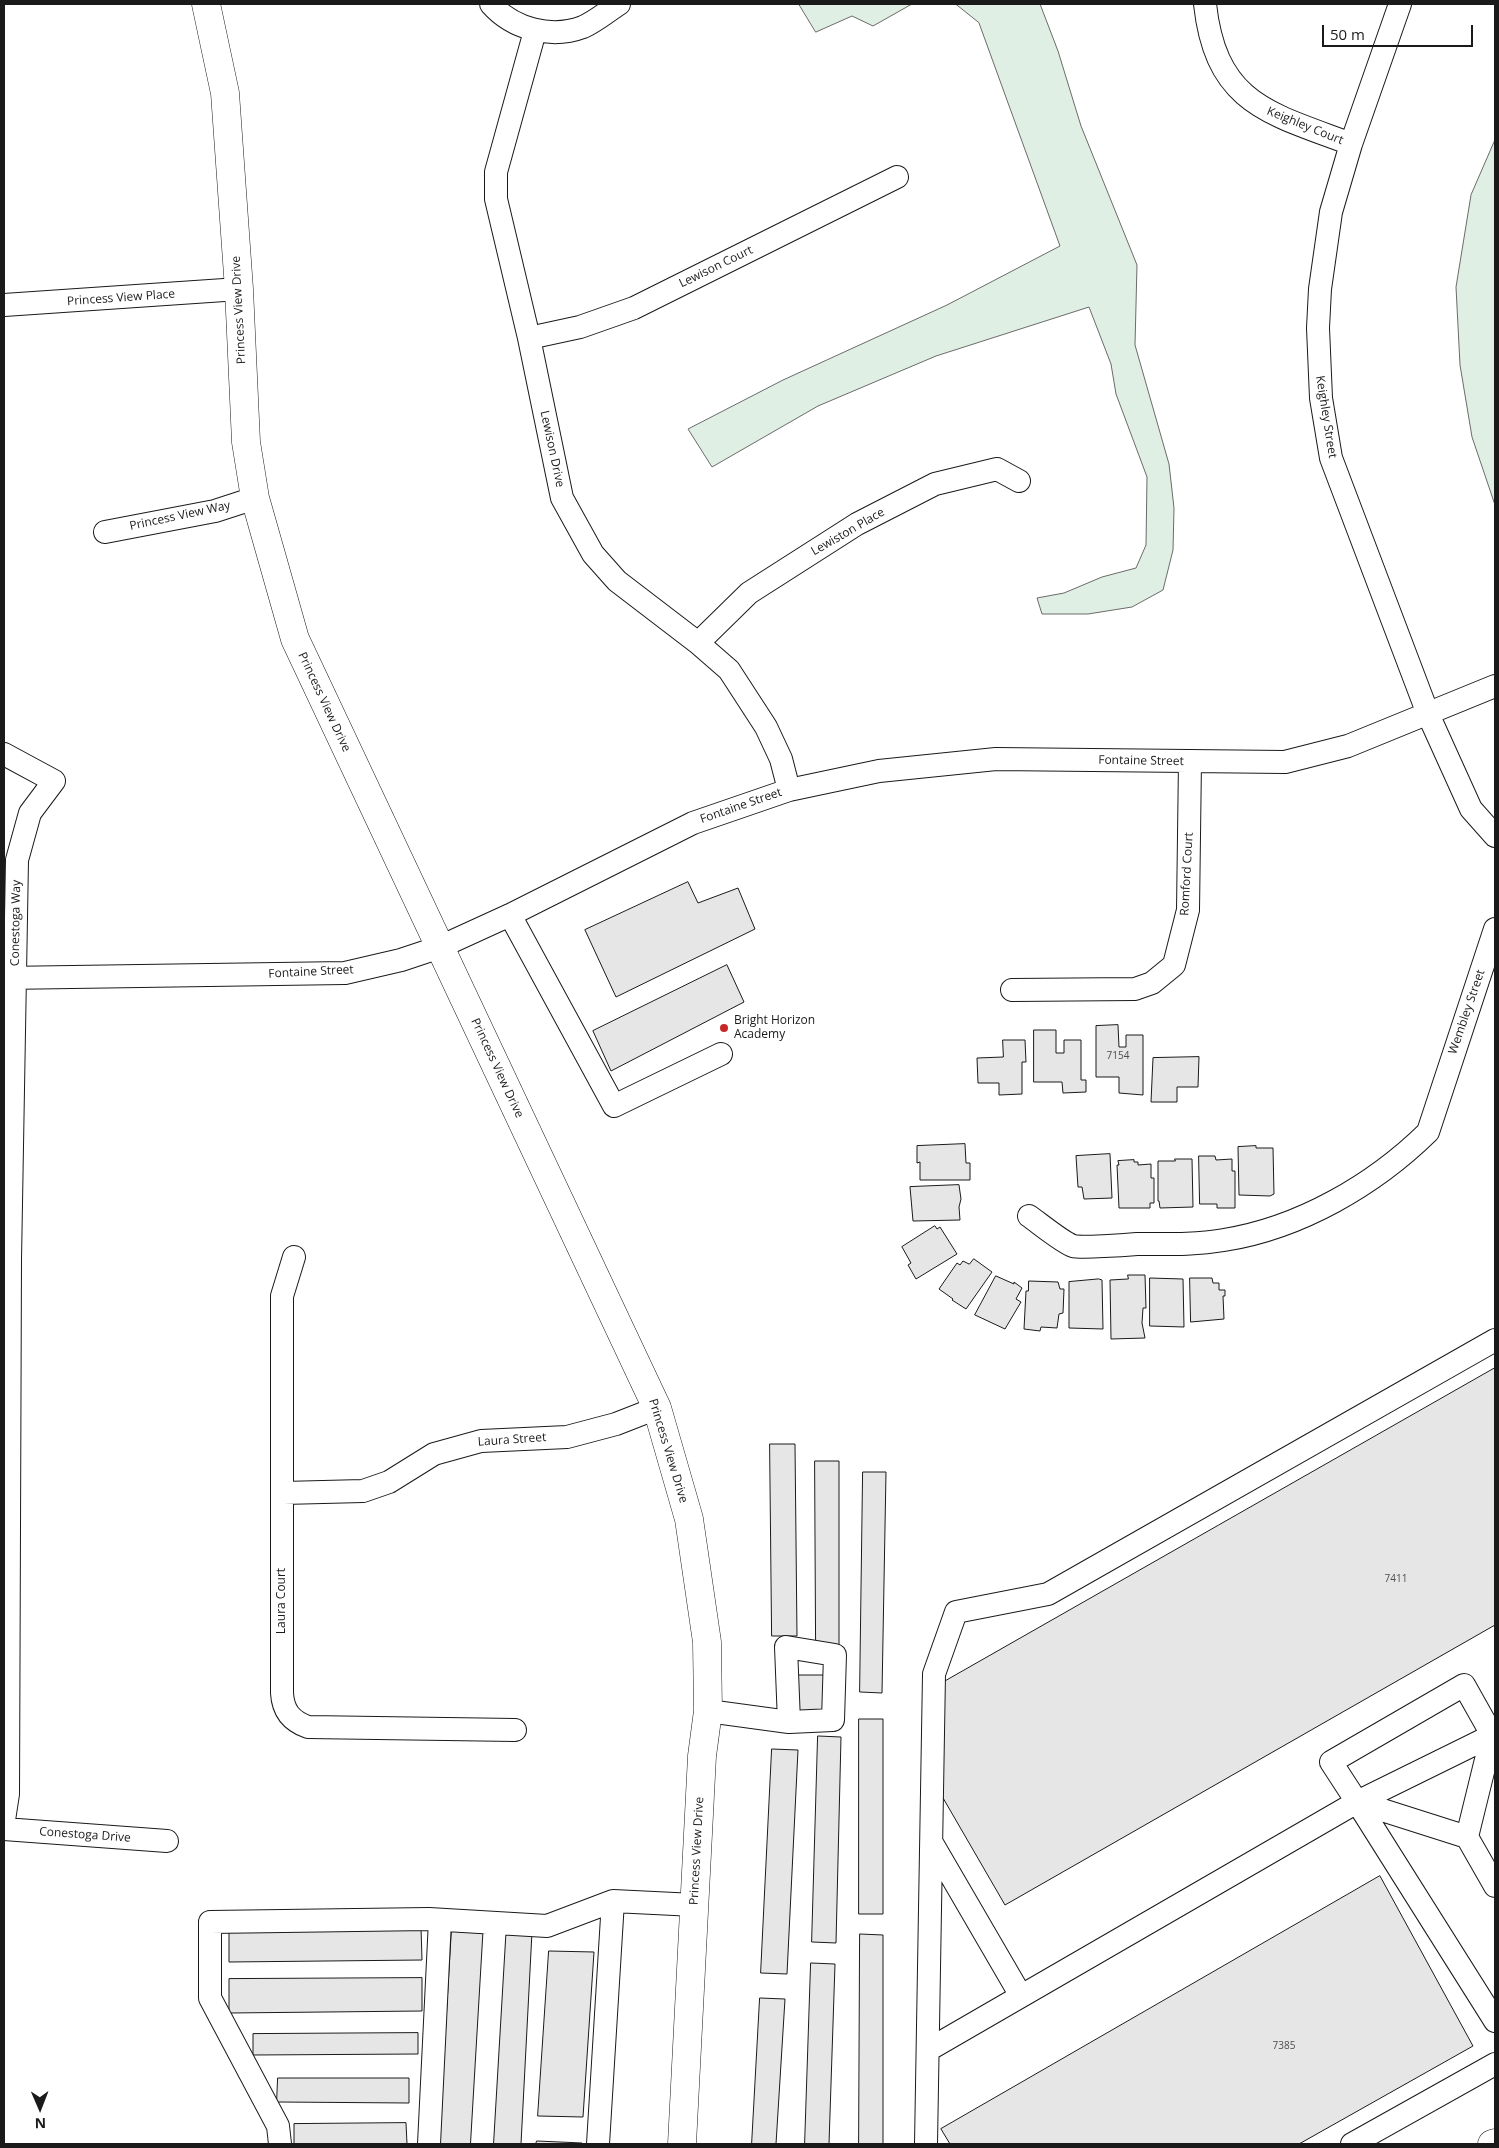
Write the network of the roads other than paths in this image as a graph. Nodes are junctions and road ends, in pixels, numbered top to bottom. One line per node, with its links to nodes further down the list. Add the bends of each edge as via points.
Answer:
1 (206, 4): 9 (main road, Princess View Drive, via 224,93)
2 (492, 4): 6 (street, via 501,15)
3 (619, 4): 6 (street, via 584,27 560,32)
4 (1205, 4): 7 (street, Keighley Court, via 1217,57 1247,97 1271,114)
5 (1400, 4): 7 (street, Keighley Street)
6 (535, 31): 11 (street, Lewison Drive, via 496,172 496,199)
7 (1351, 144): 17 (street, Keighley Street, via 1331,212 1320,289 1318,328 1322,405 1331,458)
8 (897, 177): 11 (street, Lewison Court, via 634,308 580,327)
9 (239, 289): 10 (street, Princess View Place); 13 (main road, Princess View Drive, via 246,442)
10 (4, 305)
11 (529, 338): 15 (street, Lewison Drive, via 566,506 593,554 617,581)
12 (1019, 481): 15 (street, Lewiston Place, via 997,469 935,484 857,524 749,592)
13 (255, 498): 14 (street, Princess View Way, via 215,511); 24 (main road, Princess View Drive, via 295,639)
14 (105, 532)
15 (698, 643): 20 (street, Lewison Drive, via 729,670 766,727 781,759)
16 (1495, 686): 17 (street, Fontaine Street)
17 (1428, 714): 19 (street, Fontaine Street, via 1348,746 1285,762); 21 (street, Keighley Street, via 1471,809)
18 (4, 754): 25 (street, Conestoga Way, via 54,781 30,813 17,860)
19 (1190, 761): 20 (street, Fontaine Street, via 996,759 879,771); 26 (street, Romford Court, via 1188,910 1174,965 1152,983 1135,988)
20 (789, 790): 22 (street, Fontaine Street, via 692,823)
21 (1495, 836)
22 (510, 915): 24 (street, Fontaine Street); 27 (street, via 614,1106)
23 (1495, 929): 28 (street, Wembley Street, via 1428,1132 1383,1171 1326,1206 1295,1219 1249,1235 1203,1243 1073,1246)
24 (440, 947): 25 (street, Fontaine Street, via 401,960 344,972); 32 (main road, Princess View Drive)
25 (10, 978): 30 (street, Conestoga Way)
26 (1012, 990)
27 (721, 1054)
28 (1029, 1216)
29 (294, 1257): 33 (street, Laura Court, via 282,1296)
30 (7, 1260): 39 (street, Conestoga Way, via 8,1794)
31 (1495, 1340): 43 (street, via 1048,1594 956,1612 934,1674)
32 (658, 1408): 33 (street, Laura Street, via 567,1437 481,1441 434,1454 389,1482 363,1492); 34 (main road, Princess View Drive, via 689,1519 707,1642)
33 (283, 1493): 36 (street, Laura Court, via 282,1693 291,1718 308,1728)
34 (708, 1711): 35 (street); 46 (main road, Princess View Drive, via 702,1756)
35 (789, 1722)
36 (515, 1730)
37 (1494, 1736): 38 (street); 38 (street, via 1464,1685 1331,1762); 41 (street)
38 (1357, 1802): 41 (street); 49 (street); 50 (street)
39 (4, 1820)
40 (4, 1829): 42 (street, Conestoga Drive)
41 (1467, 1838): 44 (street)
42 (166, 1841)
43 (931, 1843): 49 (street); 51 (street)
44 (1495, 1886)
45 (613, 1901): 46 (street); 48 (street, via 547,1926); 56 (street)
46 (695, 1905): 57 (main road, Princess View Drive)
47 (440, 1920): 48 (street); 53 (street, via 210,1922 210,1998 278,2126); 54 (street)
48 (494, 1923): 55 (street)
49 (1022, 1996): 51 (street)
50 (1495, 2021)
51 (928, 2050): 58 (street)
52 (1495, 2064): 59 (street)
53 (280, 2144)
54 (429, 2144)
55 (482, 2144)
56 (598, 2144)
57 (682, 2144)
58 (926, 2144)
59 (1352, 2144)

